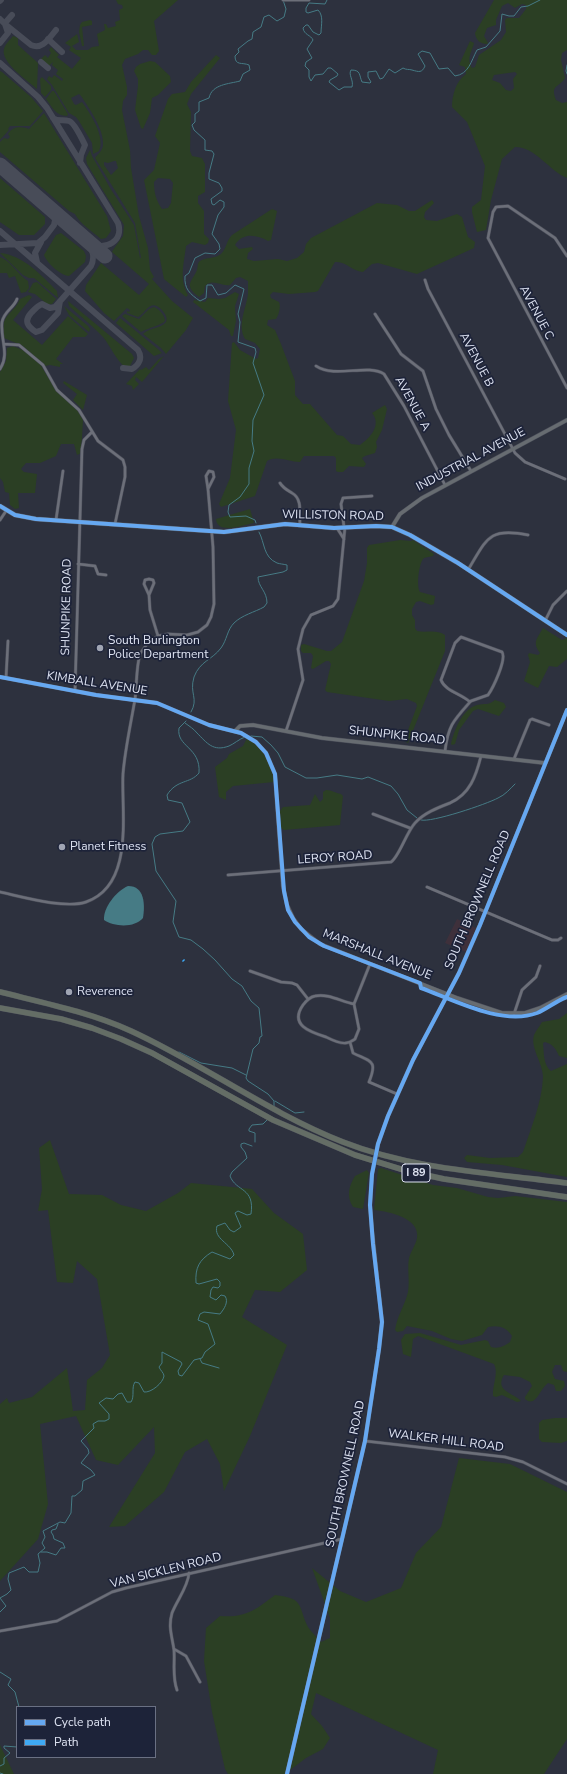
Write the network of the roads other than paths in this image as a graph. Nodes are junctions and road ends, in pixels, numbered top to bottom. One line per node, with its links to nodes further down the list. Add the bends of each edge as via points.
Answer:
1 (284, 0): 2 (street)
2 (308, 0)
3 (567, 256): 10 (street, AVENUE C, via 552,235 512,208 504,205 496,207 488,238 491,246)
4 (425, 280): 13 (street, AVENUE B)
5 (17, 299): 7 (street, via 2,319)
6 (374, 314): 15 (street, via 401,354 423,371 436,409)
7 (4, 344): 9 (street, via 5,358); 12 (street, via 19,345 43,365 55,386 77,408)
8 (316, 366): 18 (street, AVENUE A, via 328,371 372,370 384,374)
9 (0, 369)
10 (567, 388)
11 (567, 420): 13 (street, INDUSTRIAL AVENUE)
12 (92, 432): 25 (street, SHUNPIKE ROAD, via 83,446); 26 (street, via 100,444 120,457 125,465)
13 (513, 449): 15 (street, INDUSTRIAL AVENUE); 16 (street, AVENUE B, via 525,462)
14 (63, 471): 24 (street)
15 (471, 471): 18 (street, INDUSTRIAL AVENUE)
16 (565, 479)
17 (280, 483): 27 (street, via 299,500)
18 (445, 484): 29 (street, INDUSTRIAL AVENUE, via 405,510)
19 (208, 489): 19 (street, via 214,476 211,471 206,473); 31 (street)
20 (372, 496): 28 (street, via 343,498 341,504)
21 (0, 506): 22 (main road, WILLISTON ROAD)
22 (6, 511): 23 (street); 24 (main road, WILLISTON ROAD, via 28,518)
23 (0, 520)
24 (56, 521): 25 (main road, WILLISTON ROAD)
25 (80, 522): 26 (main road, WILLISTON ROAD); 34 (street, SHUNPIKE ROAD)
26 (115, 524): 31 (main road, WILLISTON ROAD)
27 (300, 525): 30 (main road, WILLISTON ROAD); 31 (main road, WILLISTON ROAD, via 278,524 231,532)
28 (345, 527): 29 (main road, WILLISTON ROAD); 30 (main road, WILLISTON ROAD); 33 (street)
29 (392, 527): 35 (main road, WILLISTON ROAD)
30 (337, 528): 33 (street)
31 (212, 532): 41 (street, via 214,604 210,619 204,628 195,633)
32 (528, 535): 35 (street, via 508,531 493,535)
33 (344, 539): 51 (street, via 337,602 311,615 300,637 298,652 303,680)
34 (78, 564): 36 (street, via 94,566 98,574); 45 (street, SHUNPIKE ROAD)
35 (468, 570): 39 (main road, WILLISTON ROAD)
36 (106, 575)
37 (567, 591): 39 (street, via 553,605)
38 (149, 595): 38 (street, via 154,583 149,579 144,584); 41 (street, via 151,615)
39 (545, 622): 40 (main road, WILLISTON ROAD)
40 (567, 635)
41 (158, 636): 46 (street, via 147,644 140,654)
42 (8, 641): 44 (street)
43 (0, 677): 44 (street, KIMBALL AVENUE)
44 (6, 678): 45 (street, KIMBALL AVENUE)
45 (75, 691): 46 (street, KIMBALL AVENUE)
46 (135, 699): 49 (street, KIMBALL AVENUE, via 160,704); 62 (street, via 124,771 122,847 116,870 107,887 94,898 74,904 60,904)
47 (470, 702): 47 (street, via 489,693 504,656 502,652 460,637 454,643 441,680 444,685); 53 (street, via 450,727)
48 (567, 710): 56 (street, SOUTH BROWNELL ROAD)
49 (189, 717): 52 (street, MARSHALL AVENUE)
50 (549, 725): 55 (street, via 530,719)
51 (286, 731): 52 (street, SHUNPIKE ROAD, via 247,724); 53 (street, SHUNPIKE ROAD, via 328,739)
52 (237, 732): 59 (street, MARSHALL AVENUE, via 252,739 262,748 274,769)
53 (445, 752): 54 (street, SHUNPIKE ROAD)
54 (481, 756): 55 (street, SHUNPIKE ROAD); 58 (street, via 476,776 465,792 451,802 426,813)
55 (514, 760): 56 (street, SHUNPIKE ROAD)
56 (545, 764): 63 (street, SOUTH BROWNELL ROAD)
57 (373, 814): 58 (street)
58 (410, 828): 59 (street, LEROY ROAD, via 394,860 385,863)
59 (282, 871): 60 (street, LEROY ROAD); 65 (street, MARSHALL AVENUE, via 288,910 304,933 327,948)
60 (228, 875)
61 (427, 887): 63 (street)
62 (0, 892)
63 (486, 912): 64 (street, via 552,940); 69 (street, SOUTH BROWNELL ROAD)
64 (561, 938)
65 (370, 964): 69 (street, MARSHALL AVENUE); 72 (street)
66 (540, 966): 74 (street, via 536,977 522,990)
67 (250, 971): 71 (street, via 297,985)
68 (0, 992): 77 (highway, I 89, via 74,1010 121,1027 158,1044 277,1110 334,1138 384,1156 435,1166)
69 (448, 994): 74 (street, MARSHALL AVENUE, via 495,1011); 76 (street, SOUTH BROWNELL ROAD)
70 (567, 994): 74 (street, MARSHALL AVENUE, via 535,1010)
71 (308, 999): 72 (street, via 321,995); 75 (street, via 299,1016 303,1027 309,1032 337,1041)
72 (354, 1004): 75 (street, via 360,1029 356,1038)
73 (0, 1008): 78 (highway, I 89, via 61,1019 121,1039 152,1053 264,1116 342,1150 407,1171)
74 (514, 1014)
75 (350, 1042): 76 (street, via 353,1053 373,1065 374,1071 369,1082)
76 (397, 1094): 79 (street, SOUTH BROWNELL ROAD, bridge, via 378,1144 372,1174 370,1205 382,1322)
77 (567, 1183)
78 (567, 1198)
79 (365, 1441): 80 (street, WALKER HILL ROAD, via 505,1457 523,1462); 81 (street, SOUTH BROWNELL ROAD)
80 (567, 1484)
81 (342, 1539): 82 (street, VAN SICKLEN ROAD); 87 (street, SOUTH BROWNELL ROAD)
82 (188, 1573): 83 (street, VAN SICKLEN ROAD, via 112,1592 52,1623); 84 (street, via 188,1581 170,1623)
83 (0, 1631)
84 (174, 1649): 85 (street, via 186,1656); 86 (street, via 173,1671)
85 (200, 1682)
86 (177, 1690)
87 (287, 1774)

